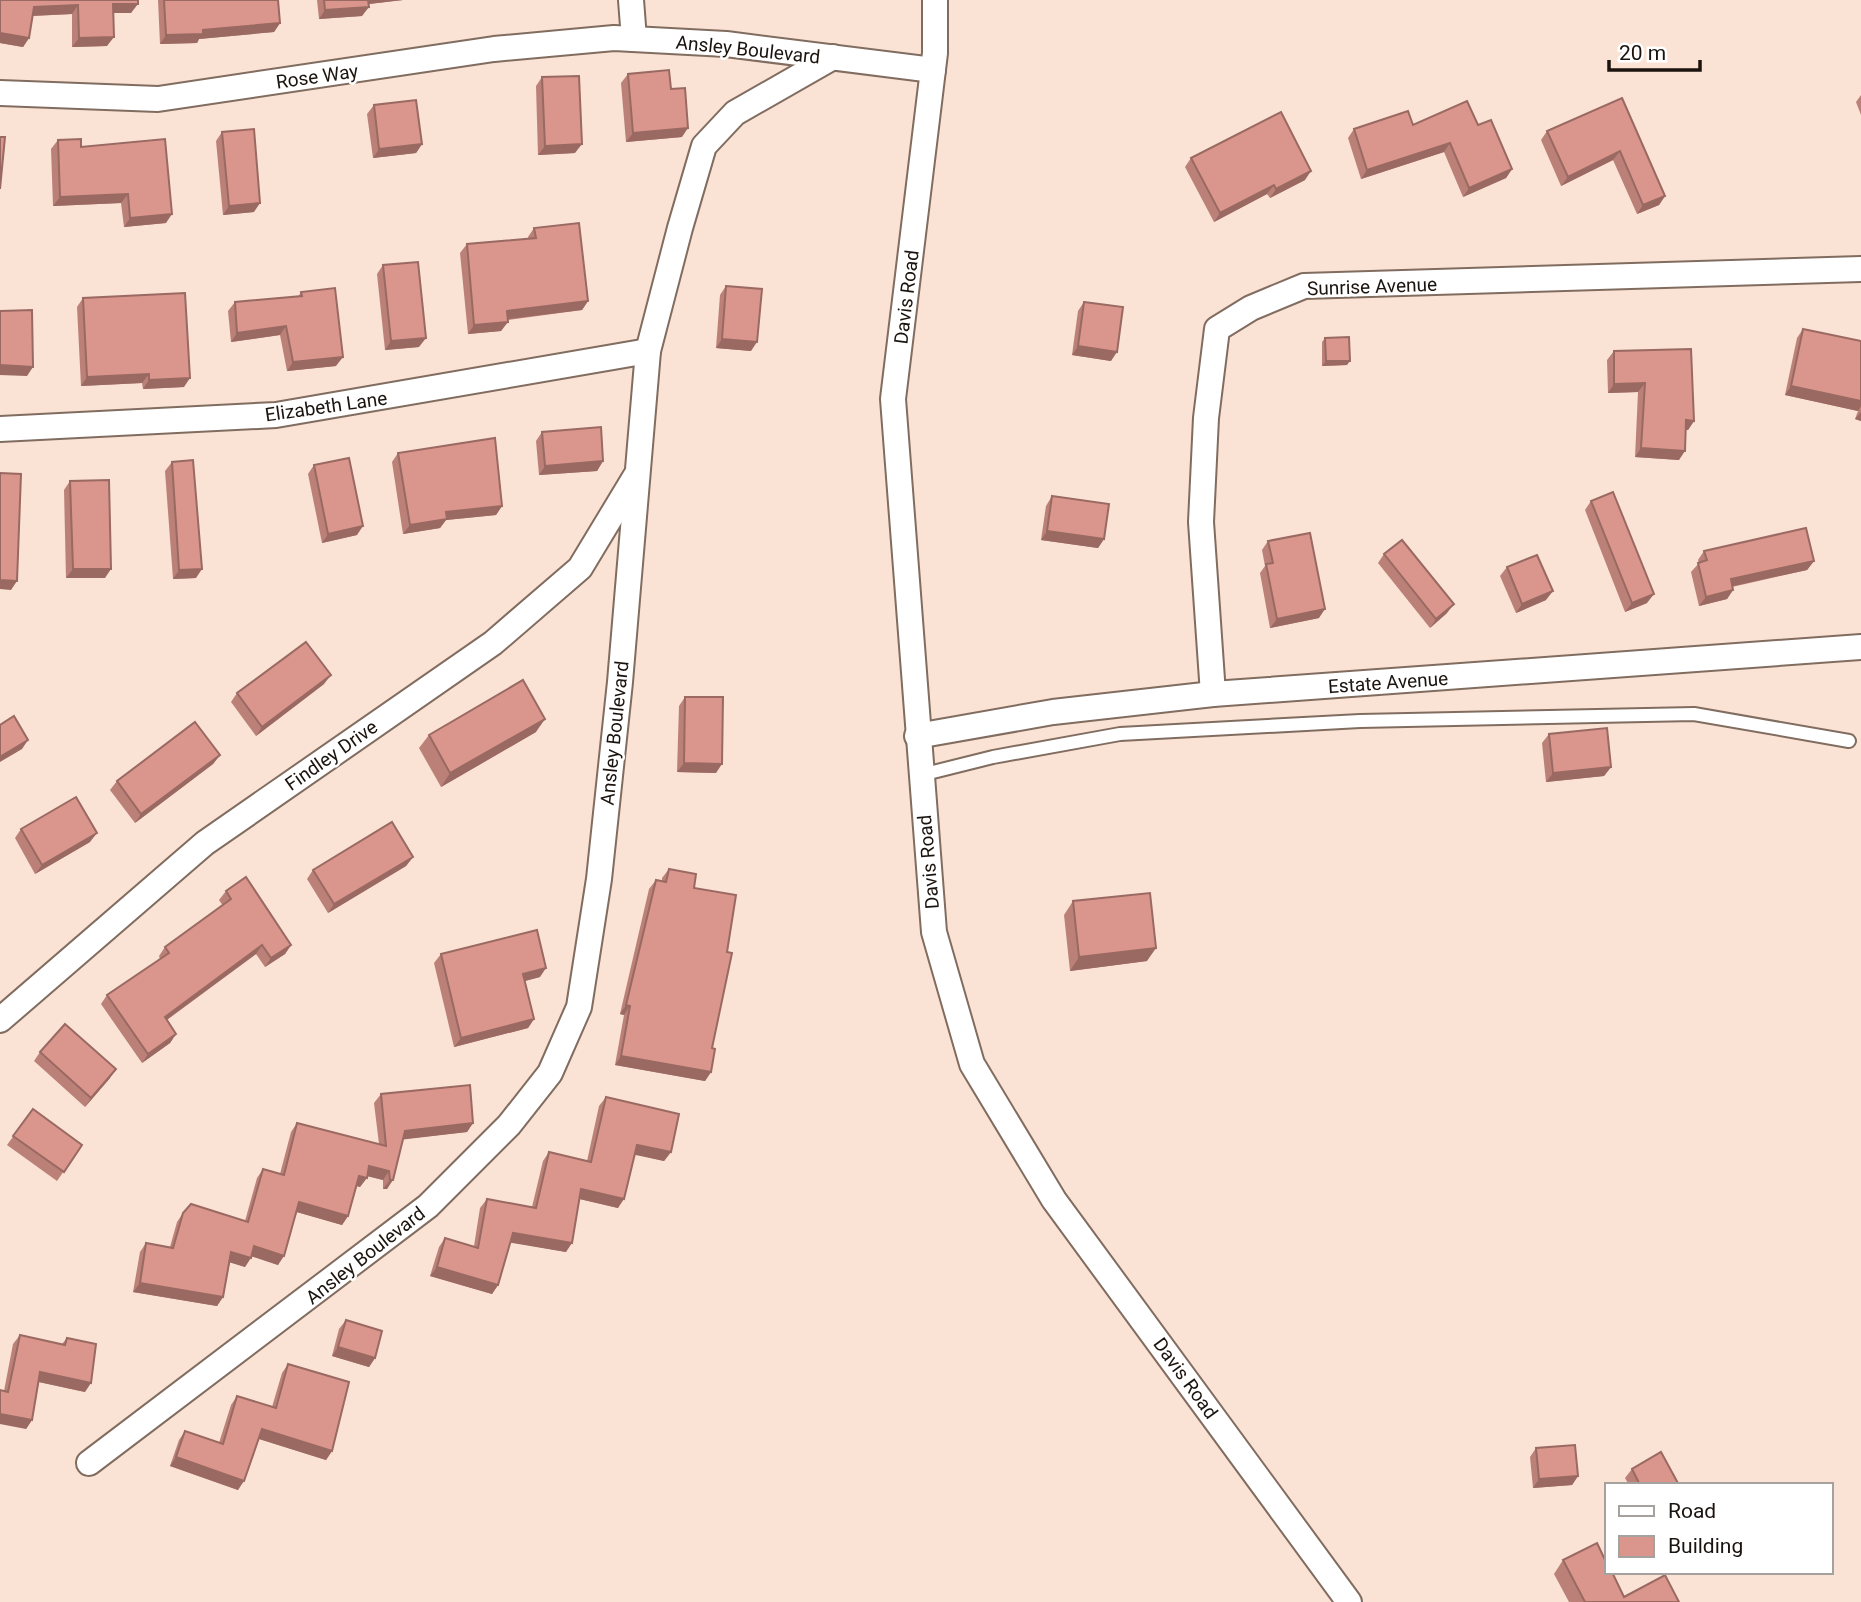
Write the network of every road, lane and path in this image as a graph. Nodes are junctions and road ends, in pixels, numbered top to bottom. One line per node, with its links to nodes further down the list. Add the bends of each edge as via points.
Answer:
1 (631, 0): 3 (street)
2 (935, 0): 5 (street, Davis Road)
3 (634, 40): 4 (street, Ansley Boulevard, via 726,44); 6 (street, Rose Way, via 494,49 158,99)
4 (833, 57): 5 (street); 8 (street, Ansley Boulevard, via 735,113 704,146)
5 (933, 70): 13 (street, Davis Road, via 893,399)
6 (0, 93)
7 (1861, 269): 12 (street, Sunrise Avenue, via 1304,286 1251,308 1217,329 1206,418 1201,522)
8 (648, 351): 9 (street, Elizabeth Lane, via 276,415); 10 (street, Ansley Boulevard)
9 (0, 429)
10 (638, 472): 16 (street, Findley Drive, via 580,568 503,635 205,843); 17 (street, Ansley Boulevard, via 598,879 579,1007 550,1073 509,1125 428,1206)
11 (1861, 647): 12 (street, Estate Avenue)
12 (1213, 694): 13 (street, Estate Avenue, via 1054,712)
13 (918, 736): 15 (street, Davis Road)
14 (1849, 741): 15 (lane, via 1694,714 1360,721 1120,734)
15 (921, 775): 18 (street, Davis Road, via 934,932 972,1064 1054,1200)
16 (0, 1020)
17 (89, 1463)
18 (1349, 1602)

